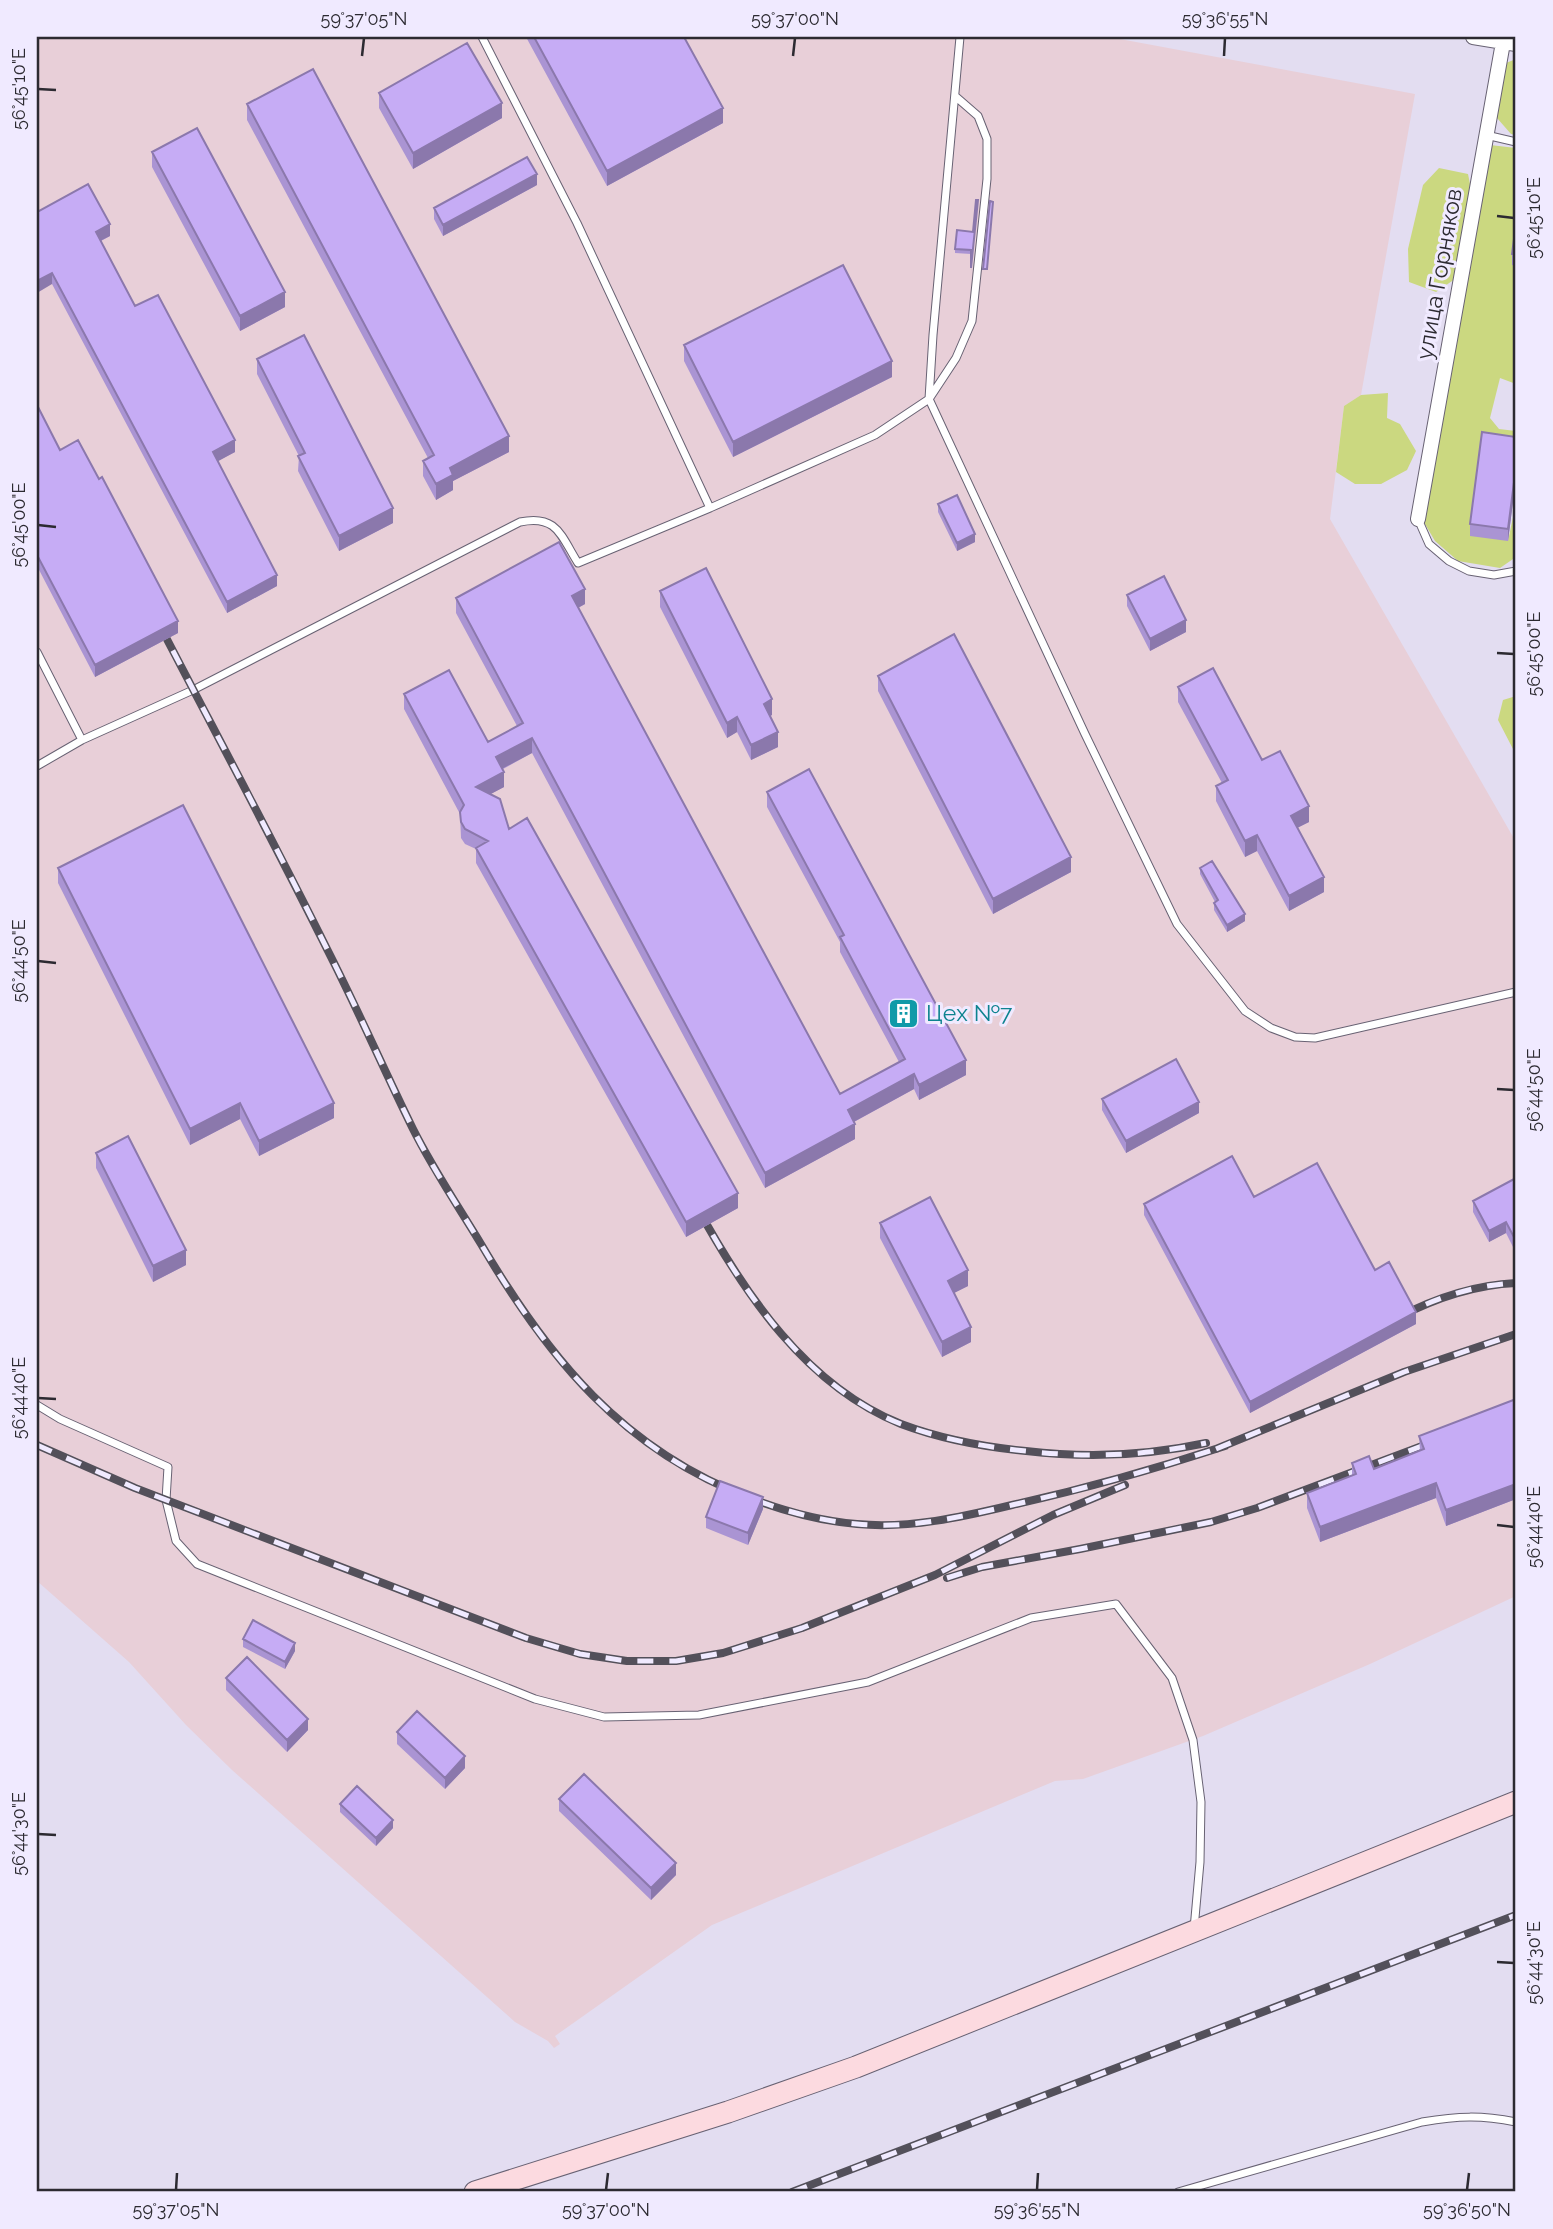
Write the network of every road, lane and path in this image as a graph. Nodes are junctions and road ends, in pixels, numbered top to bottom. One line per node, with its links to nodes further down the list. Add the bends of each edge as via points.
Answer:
1 (482, 37): 9 (lane, via 577,223)
2 (960, 37): 5 (lane)
3 (1474, 37): 4 (street)
4 (1508, 41): 6 (street, улица Горняков)
5 (955, 96): 8 (lane); 8 (lane, via 978,116 987,139 987,179 972,321 956,358)
6 (1486, 135): 7 (lane); 10 (street, улица Горняков)
7 (1516, 142)
8 (929, 399): 9 (lane, via 875,435); 15 (lane, via 1177,924 1245,1011 1271,1028 1315,1038)
9 (710, 508): 13 (lane, via 578,563 552,524 520,522 193,690)
10 (1418, 519): 11 (lane, via 1429,544 1449,561 1469,571 1494,575)
11 (1516, 571)
12 (37, 652): 13 (lane)
13 (82, 740): 14 (lane)
14 (37, 766)
15 (1516, 992)
16 (37, 1405): 18 (lane, via 168,1467 166,1500 176,1541 197,1564 535,1699 604,1717 699,1716 868,1682 1031,1618 1116,1604 1172,1678 1193,1740 1201,1802)
17 (1516, 1802): 18 (main road)
18 (1194, 1931): 20 (main road, via 856,2067)
19 (1516, 2122): 21 (lane, via 1481,2116 1422,2122)
20 (475, 2192)
21 (1178, 2192)

